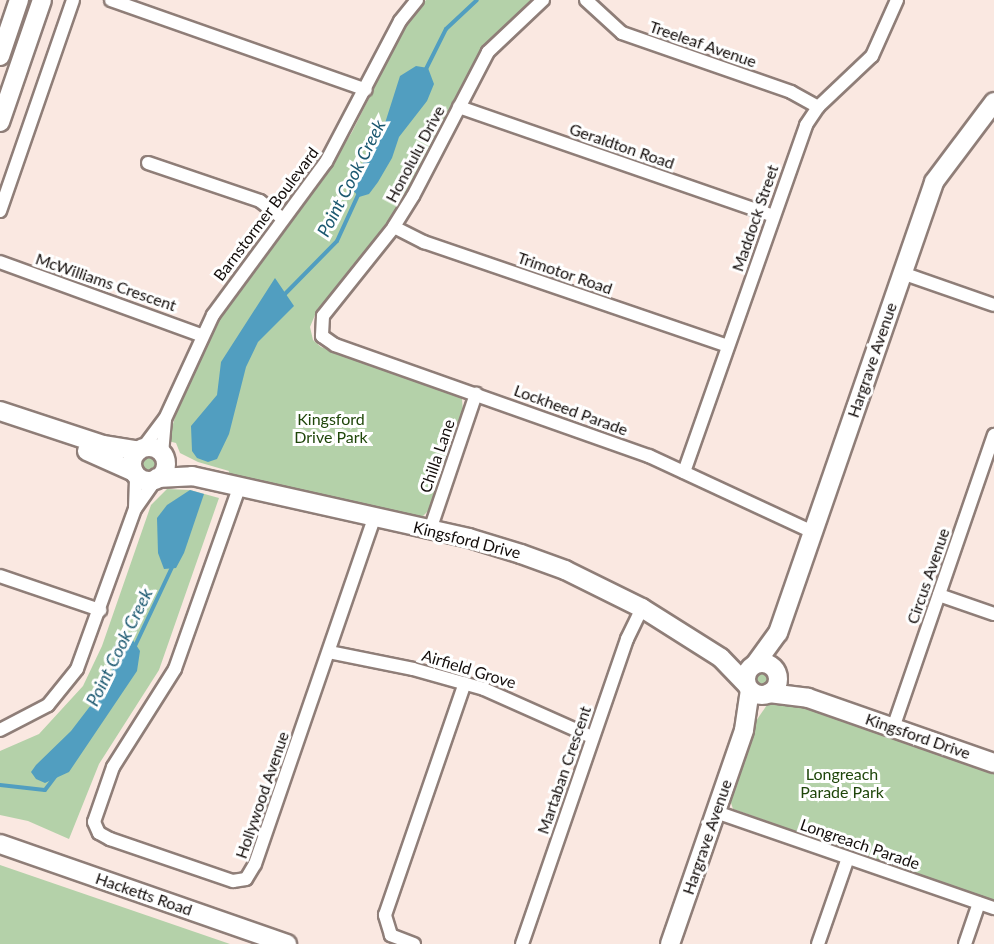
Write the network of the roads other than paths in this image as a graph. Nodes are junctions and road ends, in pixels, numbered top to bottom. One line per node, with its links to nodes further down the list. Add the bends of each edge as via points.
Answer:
1 (19, 0): 9 (street)
2 (42, 0): 14 (street)
3 (73, 0): 16 (street)
4 (111, 0): 10 (street)
5 (417, 0): 10 (street, Barnstormer Boulevard, via 400,21)
6 (543, 0): 12 (street, Honolulu Drive, via 488,52)
7 (586, 0): 13 (street, Treeleaf Avenue, via 622,33 801,96)
8 (897, 0): 13 (street, Maddock Street, via 872,56)
9 (0, 56)
10 (366, 90): 18 (street, Barnstormer Boulevard, via 326,162)
11 (994, 102): 21 (street, Hargrave Avenue, via 940,171)
12 (459, 107): 17 (street, Geraldton Road); 19 (street, Honolulu Drive)
13 (818, 107): 17 (street, Maddock Street, via 801,135)
14 (0, 122)
15 (148, 163): 18 (street, via 260,201)
16 (0, 211)
17 (773, 216): 25 (street, Maddock Street)
18 (283, 219): 24 (street, Barnstormer Boulevard, via 237,277)
19 (394, 227): 23 (street, Honolulu Drive, via 327,310); 25 (street, Trimotor Road, via 424,242)
20 (0, 262): 24 (street, McWilliams Crescent)
21 (902, 273): 22 (street); 41 (street, Hargrave Avenue)
22 (994, 305)
23 (320, 328): 26 (street, Lockheed Parade, via 324,339 335,345)
24 (201, 335): 28 (street, Barnstormer Boulevard)
25 (728, 346): 33 (street, Maddock Street)
26 (476, 394): 33 (street, Lockheed Parade); 40 (street, Chilla Lane)
27 (0, 411): 31 (street, via 103,446)
28 (165, 419): 31 (street, Barnstormer Boulevard); 32 (street, Barnstormer Boulevard)
29 (0, 421): 34 (street, via 100,456)
30 (994, 435): 43 (street, Circus Avenue)
31 (140, 450): 32 (street, via 153,448); 34 (street, via 133,459)
32 (163, 456): 35 (street, Kingsford Drive); 36 (street, via 165,468)
33 (684, 472): 41 (street, Lockheed Parade)
34 (135, 473): 36 (street, via 145,480); 38 (street)
35 (192, 476): 36 (street, Kingsford Drive); 37 (street, Kingsford Drive)
36 (157, 478): 38 (street)
37 (239, 488): 39 (street, Kingsford Drive); 48 (street, Hollywood Avenue, via 175,669 113,767 95,810 96,830 110,839 227,880 246,879 255,864)
38 (135, 509): 45 (street)
39 (374, 519): 40 (street, Kingsford Drive); 48 (street, Hollywood Avenue)
40 (430, 530): 44 (street, Kingsford Drive, via 565,570)
41 (813, 532): 47 (street, Hargrave Avenue)
42 (0, 576): 45 (street)
43 (939, 595): 46 (street); 55 (street, Circus Avenue)
44 (642, 608): 49 (street, Kingsford Drive); 57 (street, Martaban Crescent)
45 (100, 610): 56 (street, via 83,658 57,696 28,718)
46 (994, 614)
47 (778, 633): 50 (street, Hargrave Avenue); 51 (street, Hargrave Avenue)
48 (329, 652): 52 (street, Airfield Grove)
49 (721, 658): 50 (street, Kingsford Drive); 53 (street, Kingsford Drive)
50 (756, 664): 51 (street, via 768,664); 53 (street, via 747,672)
51 (777, 672): 53 (street, via 777,685); 54 (street, Kingsford Drive)
52 (465, 683): 57 (street, Airfield Grove); 65 (street, via 385,915 391,935)
53 (758, 690): 54 (street, Kingsford Drive); 59 (street, Hargrave Avenue)
54 (808, 698): 55 (street, Kingsford Drive)
55 (893, 728): 58 (street, Kingsford Drive)
56 (0, 730)
57 (592, 737): 66 (street, Martaban Crescent)
58 (994, 763)
59 (716, 812): 61 (street, Longreach Parade); 67 (street, Hargrave Avenue)
60 (0, 844): 64 (street, Hacketts Road)
61 (848, 858): 62 (street, Longreach Parade); 68 (street)
62 (979, 903): 63 (street, Longreach Parade); 69 (street)
63 (994, 908)
64 (287, 944)
65 (414, 944)
66 (522, 944)
67 (670, 944)
68 (818, 944)
69 (965, 944)

